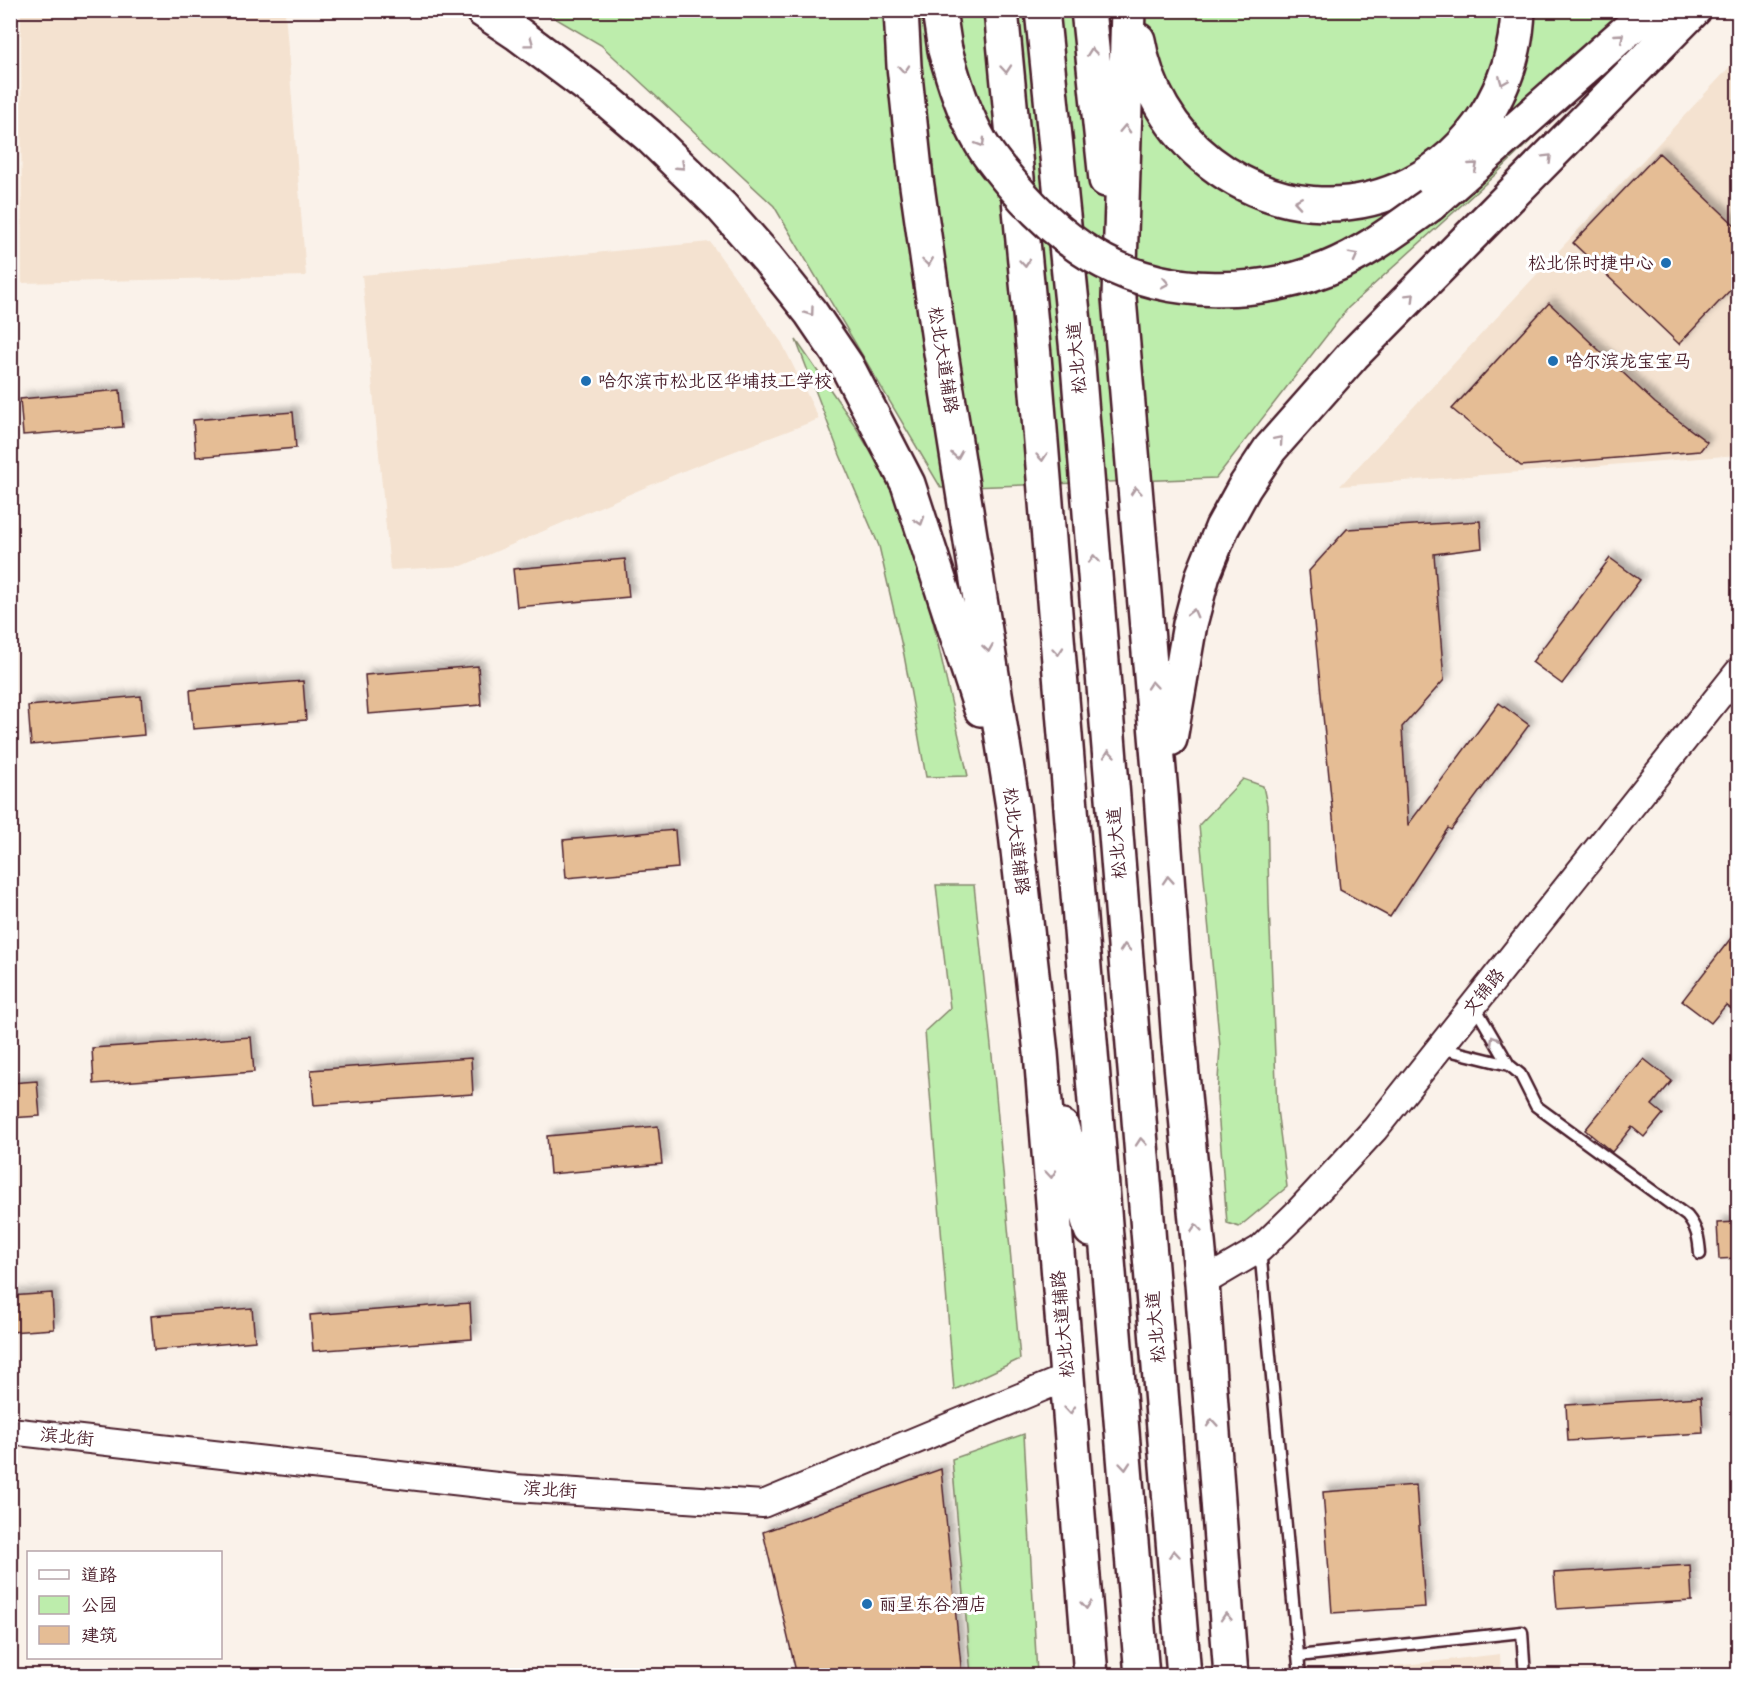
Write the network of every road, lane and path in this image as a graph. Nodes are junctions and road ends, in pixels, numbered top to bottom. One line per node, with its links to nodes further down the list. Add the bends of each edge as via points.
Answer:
1 (482, 10): 15 (highway, one-way to 15, via 609,102 649,136 721,206 811,313 846,366 908,484)
2 (901, 10): 15 (highway, 松北大道辅路, one-way to 15, via 916,179)
3 (939, 10): 9 (highway, one-way to 9, bridge, via 945,50 962,104 981,144 1030,207 1104,262 1157,282 1204,288 1275,284 1327,269 1386,238 1430,205)
4 (1001, 10): 25 (highway, one-way to 25, via 1035,368)
5 (1042, 10): 23 (highway, 松北大道, one-way to 5, via 1078,364)
6 (1088, 10): 12 (highway, one-way to 6)
7 (1128, 10): 12 (highway, one-way to 7)
8 (1133, 10): 11 (highway, one-way to 8, via 1511,60 1497,96 1459,149 1424,177 1390,193 1365,201 1323,204 1259,192 1218,169 1182,137 1146,76)
9 (1650, 10)
10 (1694, 10): 14 (highway, one-way to 10, via 1190,624 1203,575 1222,528 1270,449 1353,355)
11 (1518, 18)
12 (1119, 298): 14 (highway, one-way to 12)
13 (1738, 672): 16 (street, 文锦路)
14 (1161, 794): 17 (highway, one-way to 14)
15 (1013, 807): 19 (highway, 松北大道辅路)
16 (1473, 1005): 18 (street, 文锦路); 20 (lane, one-way to 16)
17 (1179, 1043): 23 (highway); 24 (highway, one-way to 17)
18 (1439, 1048): 20 (lane); 21 (street, 文锦路, via 1375,1129)
19 (1041, 1053): 25 (highway); 26 (highway, 松北大道辅路, one-way to 26)
20 (1509, 1065): 22 (lane, via 1520,1074 1536,1106 1687,1216 1697,1231)
21 (1260, 1249): 24 (street, 文锦路); 28 (lane)
22 (1700, 1254)
23 (1151, 1263): 31 (highway, 松北大道, one-way to 23)
24 (1202, 1283): 32 (highway, one-way to 24)
25 (1112, 1303): 30 (highway, one-way to 30)
26 (1068, 1377): 27 (street, 滨北街, via 763,1504 515,1488); 29 (highway, 松北大道辅路, one-way to 29)
27 (10, 1431)
28 (1298, 1656): 33 (lane); 34 (lane, via 1522,1632)
29 (1091, 1676)
30 (1142, 1676)
31 (1184, 1676)
32 (1231, 1676)
33 (1300, 1676)
34 (1526, 1676)

